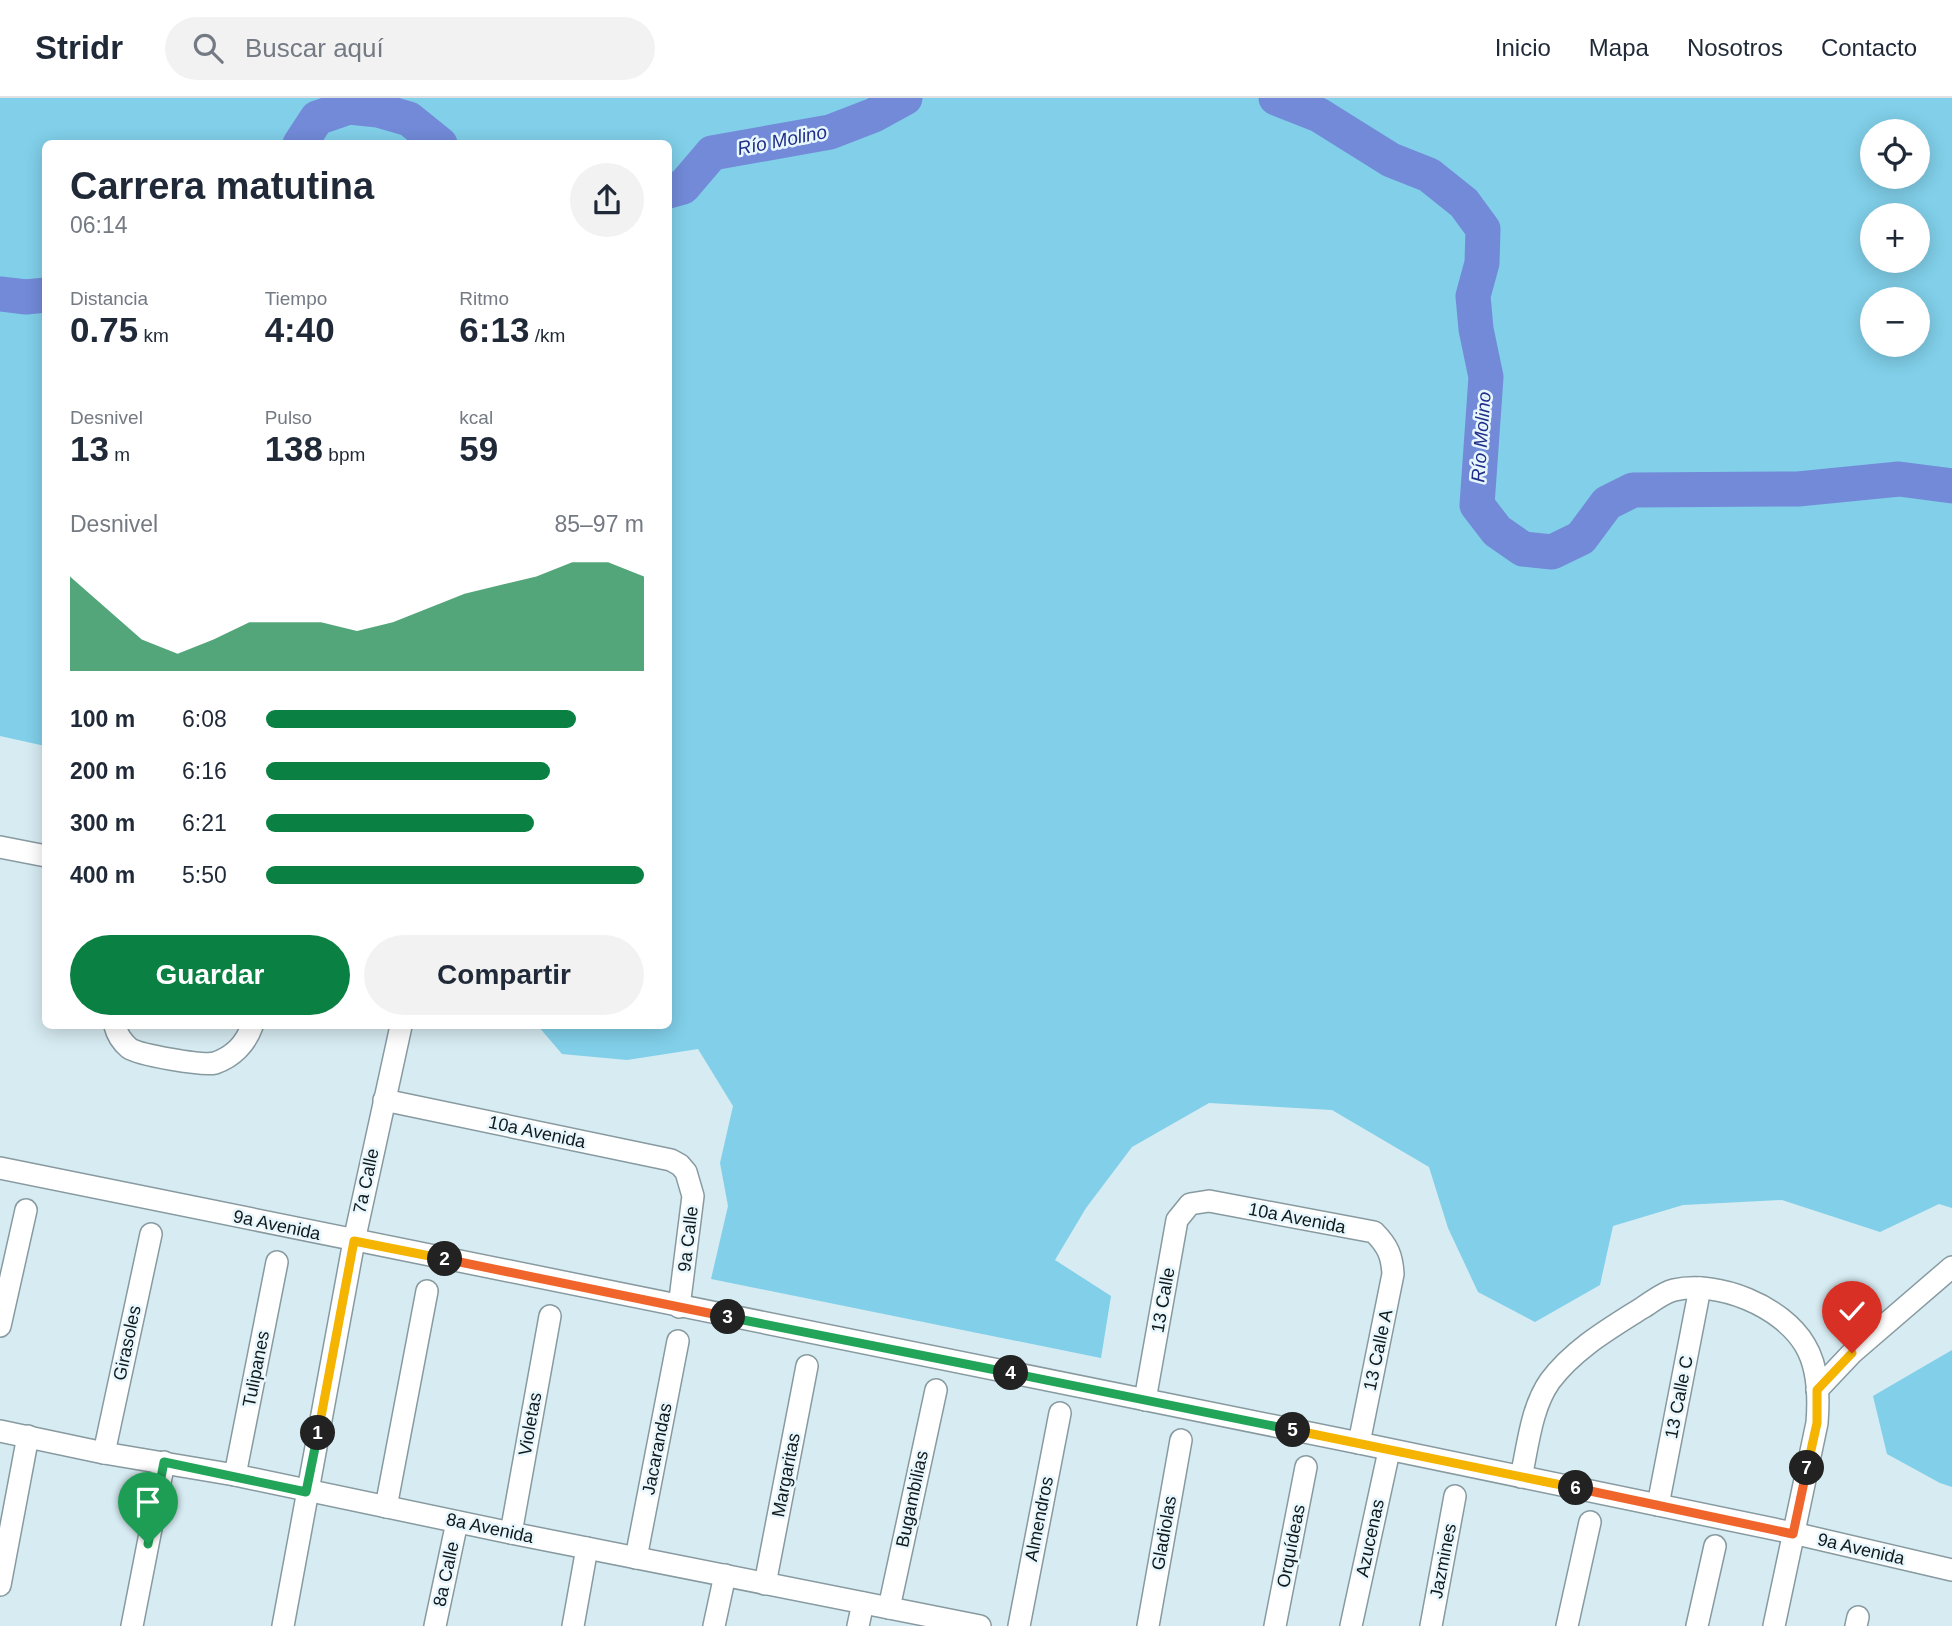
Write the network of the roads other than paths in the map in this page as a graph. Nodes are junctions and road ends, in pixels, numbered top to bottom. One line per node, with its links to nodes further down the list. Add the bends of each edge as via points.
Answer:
1 (0, 847): 2 (street)
2 (42, 855)
3 (116, 1029): 4 (street, via 132,1050 203,1065 234,1053)
4 (251, 1029)
5 (400, 1029): 6 (street, 7a Calle)
6 (384, 1100): 8 (street, 10a Avenida, via 671,1160); 12 (street, 7a Calle)
7 (0, 1168): 12 (street, 9a Avenida)
8 (686, 1172): 18 (street, 9a Calle, via 693,1196)
9 (1190, 1204): 13 (street, 10a Avenida, via 1209,1201 1374,1232); 25 (street, 13 Calle, via 1177,1220)
10 (26, 1210): 20 (street)
11 (150, 1234): 32 (street, Girasoles)
12 (354, 1241): 18 (street, 9a Avenida); 37 (street, 7a Calle)
13 (1392, 1257): 30 (street, 13 Calle A, via 1390,1292)
14 (277, 1262): 35 (street, Tulipanes)
15 (1952, 1267): 24 (street, via 1852,1353)
16 (1700, 1288): 24 (street, via 1737,1293 1796,1333 1806,1346); 36 (street, via 1662,1295 1597,1337 1561,1368 1537,1404); 39 (street, 13 Calle C)
17 (427, 1291): 40 (street)
18 (679, 1307): 25 (street, 9a Avenida)
19 (550, 1316): 43 (street, Violetas)
20 (0, 1326)
21 (678, 1341): 47 (street, Jacarandas)
22 (807, 1366): 50 (street, Margaritas)
23 (936, 1390): 53 (street, Bugambilias)
24 (1817, 1390): 44 (street, via 1817,1423)
25 (1145, 1400): 30 (street, 9a Avenida)
26 (1060, 1413): 61 (street, Almendros)
27 (0, 1431): 28 (street, 8a Avenida)
28 (28, 1436): 32 (street, 8a Avenida); 51 (street)
29 (1181, 1440): 62 (street, Gladiolas)
30 (1359, 1443): 31 (street, 9a Avenida)
31 (1389, 1451): 36 (street, 9a Avenida); 64 (street, Azucenas)
32 (104, 1453): 33 (street, 8a Avenida)
33 (164, 1462): 35 (street, 8a Avenida); 54 (street)
34 (1306, 1467): 63 (street, Orquídeas)
35 (235, 1475): 37 (street, 8a Avenida)
36 (1521, 1477): 39 (street, 9a Avenida)
37 (306, 1492): 40 (street, 8a Avenida); 55 (street, 7a Calle)
38 (1455, 1496): 65 (street, Jazmines)
39 (1658, 1505): 44 (street, 9a Avenida)
40 (386, 1507): 41 (street, 8a Avenida)
41 (457, 1522): 43 (street, 8a Avenida); 56 (street, 8a Calle)
42 (1590, 1522): 66 (street)
43 (511, 1533): 46 (street, 8a Avenida)
44 (1793, 1534): 48 (street, 9a Avenida); 68 (street)
45 (1715, 1546): 67 (street)
46 (587, 1548): 47 (street, 8a Avenida); 57 (street)
47 (636, 1558): 49 (street, 8a Avenida)
48 (1952, 1570)
49 (724, 1575): 50 (street, 8a Avenida); 58 (street)
50 (765, 1584): 52 (street, 8a Avenida)
51 (0, 1585)
52 (863, 1603): 53 (street, 8a Avenida); 59 (street)
53 (889, 1608): 60 (street, 8a Avenida)
54 (132, 1626)
55 (283, 1626)
56 (435, 1626)
57 (573, 1626)
58 (714, 1626)
59 (858, 1626)
60 (980, 1626)
61 (1019, 1626)
62 (1148, 1626)
63 (1275, 1626)
64 (1351, 1626)
65 (1431, 1626)
66 (1567, 1626)
67 (1697, 1626)
68 (1774, 1626)

